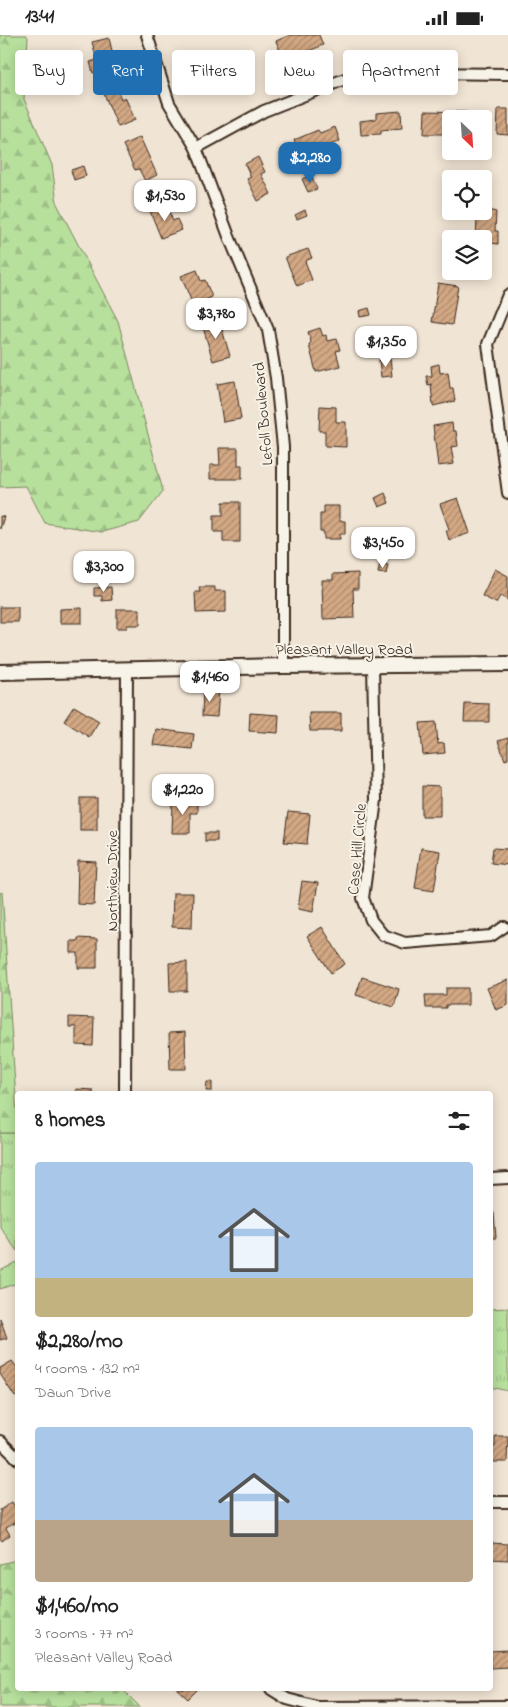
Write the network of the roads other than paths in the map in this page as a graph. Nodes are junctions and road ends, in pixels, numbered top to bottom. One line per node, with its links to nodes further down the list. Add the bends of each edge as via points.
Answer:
1 (147, 35): 3 (street, Lefoll Boulevard, via 169,103)
2 (508, 74): 3 (street, via 423,73 350,77 264,111)
3 (196, 148): 7 (street, Lefoll Boulevard, via 268,330 283,447)
4 (508, 295): 5 (street, via 488,344)
5 (508, 493)
6 (508, 664): 8 (main road, Pleasant Valley Road)
7 (283, 666): 8 (main road, Pleasant Valley Road); 9 (main road, Pleasant Valley Road)
8 (373, 666): 11 (street, Case Hill Circle, via 376,800 363,898 371,920 383,935 405,943 491,936)
9 (127, 669): 10 (main road, Pleasant Valley Road); 12 (street, Northview Drive)
10 (0, 671)
11 (504, 927)
12 (125, 1091)
13 (508, 1178): 14 (street)
14 (493, 1179)
15 (1, 1443): 16 (street)
16 (15, 1456)
17 (493, 1502): 18 (street)
18 (508, 1502)
19 (274, 1691): 20 (street, via 287,1699 317,1707)
20 (508, 1706)

